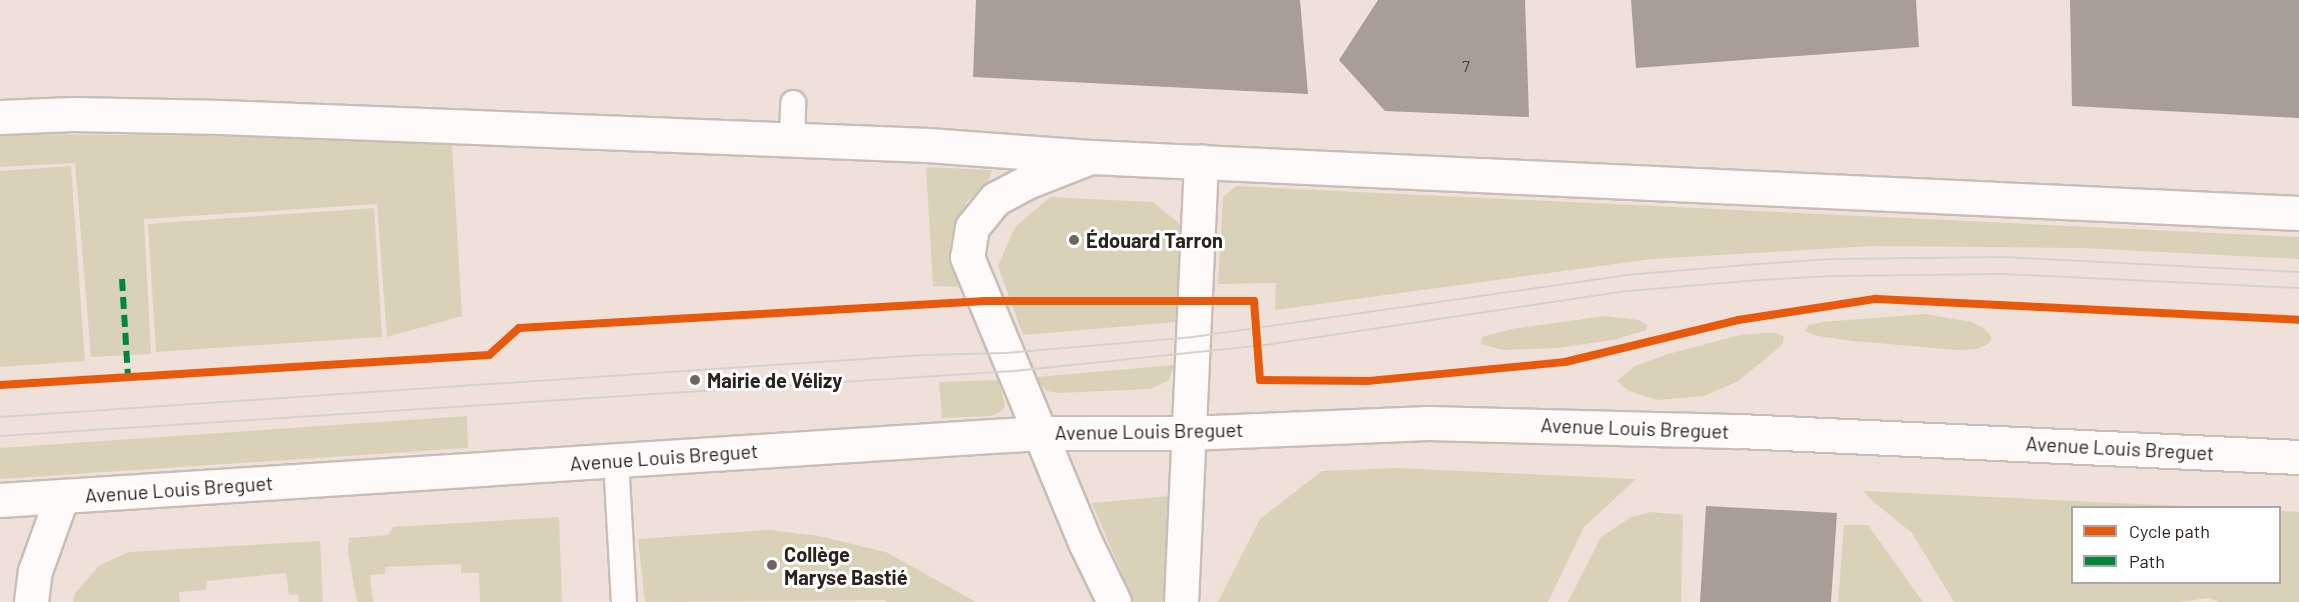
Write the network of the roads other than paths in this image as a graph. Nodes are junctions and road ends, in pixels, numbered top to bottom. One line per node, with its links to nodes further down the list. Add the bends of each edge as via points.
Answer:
1 (793, 103): 3 (lane)
2 (14, 116): 3 (main road, via 221,117)
3 (792, 139): 4 (main road)
4 (1091, 157): 5 (main road); 7 (main road, via 995,199 972,227 967,257)
5 (1201, 161): 6 (main road); 8 (main road)
6 (2299, 213)
7 (1040, 433): 8 (main road, Avenue Louis Breguet); 10 (main road, Avenue Louis Breguet); 15 (main road)
8 (1188, 433): 9 (main road, Avenue Louis Breguet, via 1428,423 1751,431); 16 (main road)
9 (2299, 457)
10 (616, 460): 11 (main road, Avenue Louis Breguet); 14 (lane)
11 (62, 496): 12 (main road, Avenue Louis Breguet); 13 (main road, via 35,571)
12 (0, 500)
13 (31, 602)
14 (624, 602)
15 (1114, 602)
16 (1181, 602)

